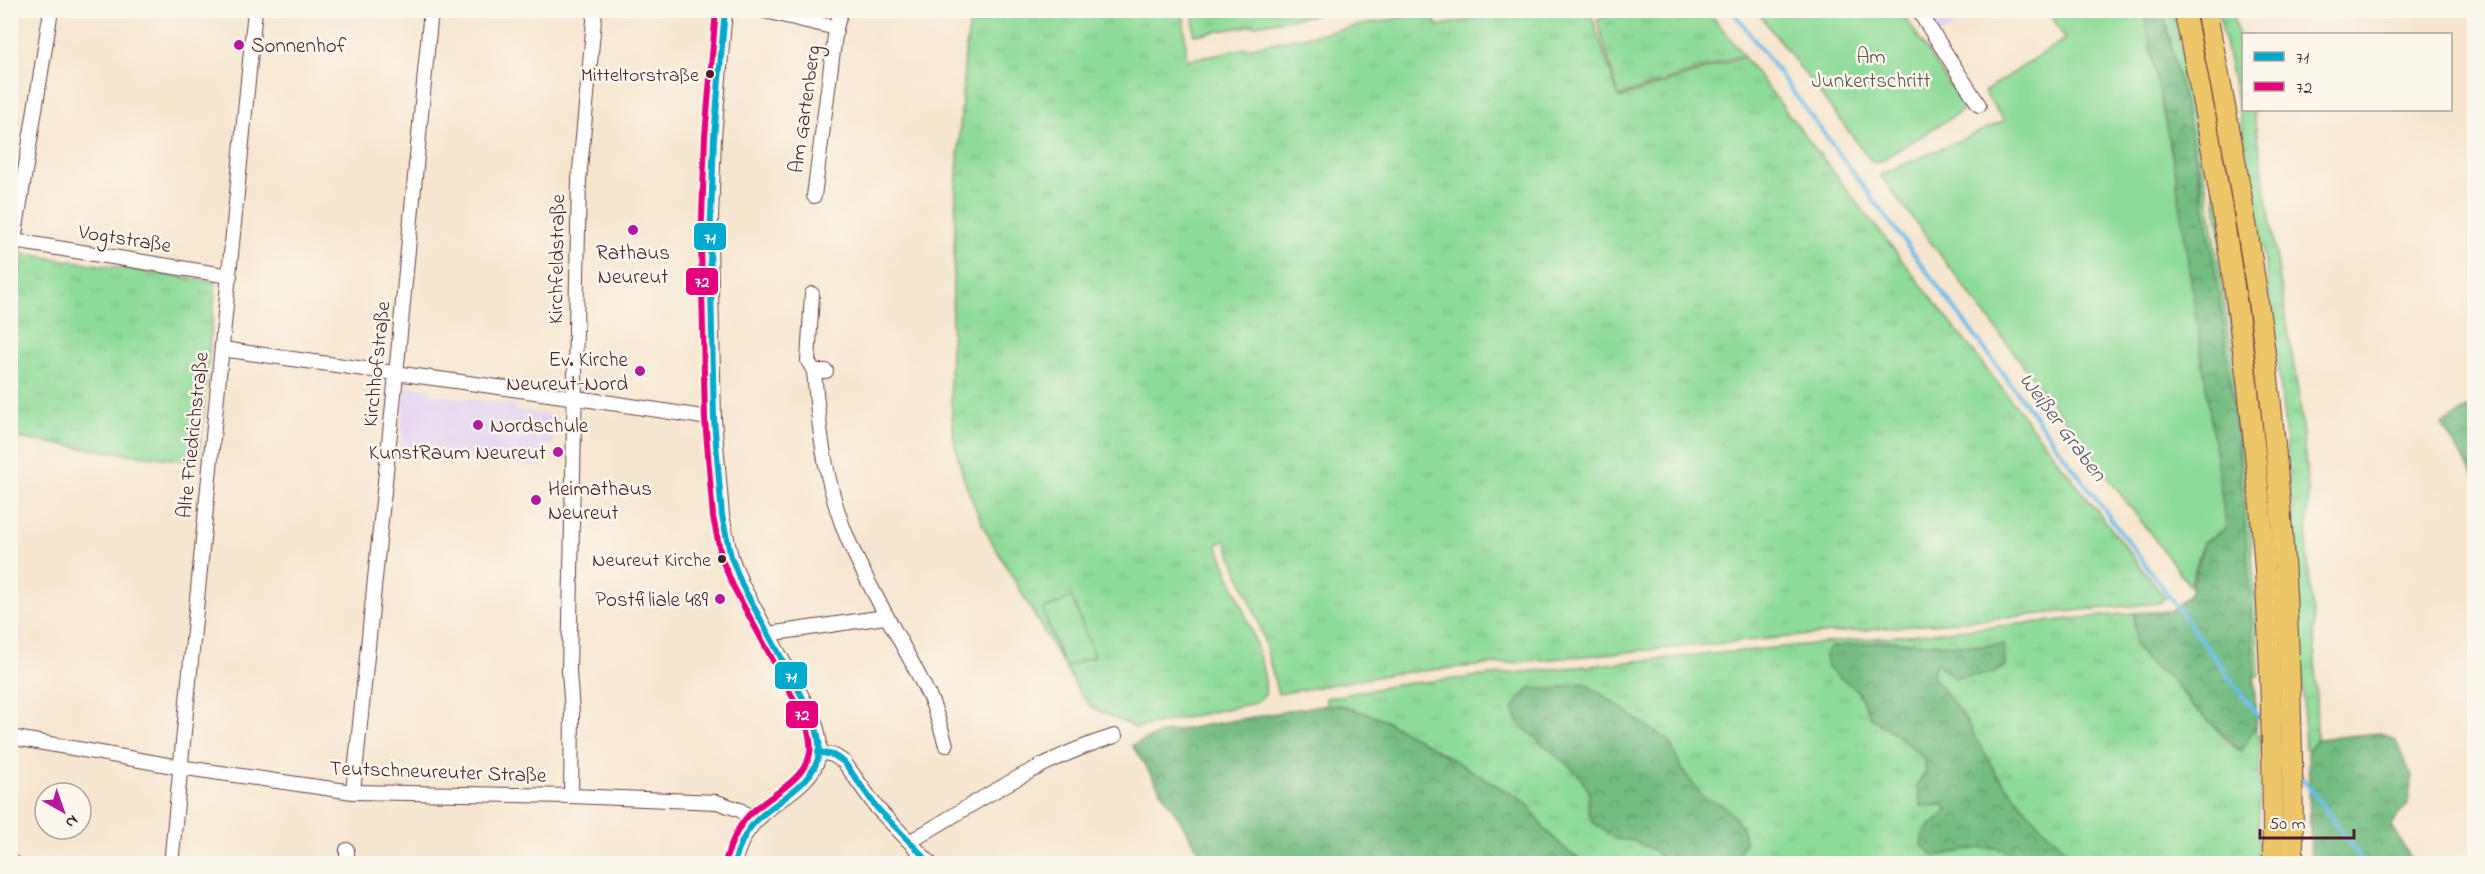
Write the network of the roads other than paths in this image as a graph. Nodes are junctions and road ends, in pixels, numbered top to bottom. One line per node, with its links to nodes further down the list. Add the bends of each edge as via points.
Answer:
1 (51, 10): 14 (street)
2 (255, 10): 16 (street, Alte Friedrichstraße)
3 (431, 10): 19 (street, Kirchhofstraße)
4 (596, 10): 20 (street, Kirchfeldstraße, via 579,180)
5 (725, 10): 21 (street, via 710,244)
6 (761, 10): 11 (street, Am Gartenberg)
7 (841, 10): 11 (street, Am Gartenberg)
8 (1918, 10): 12 (street)
9 (2184, 10): 38 (highway, via 2226,226 2249,394 2261,520 2272,743)
10 (2206, 10): 39 (highway, via 2238,171 2270,396 2287,599)
11 (836, 28): 13 (street, Am Gartenberg)
12 (1979, 105)
13 (814, 196)
14 (14, 241): 15 (street); 16 (street, Vogtstraße)
15 (10, 265)
16 (230, 276): 18 (street, Alte Friedrichstraße)
17 (812, 294): 22 (street, via 808,361 820,371 821,442 849,543)
18 (222, 349): 19 (street); 28 (street, Alte Friedrichstraße)
19 (396, 375): 20 (street); 29 (street, Kirchhofstraße)
20 (574, 396): 21 (street); 30 (street, Kirchfeldstraße)
21 (714, 419): 23 (street, via 722,516 731,557)
22 (885, 617): 23 (street); 26 (street, via 930,700)
23 (768, 634): 27 (street, via 813,717 819,731)
24 (1115, 736): 32 (street, via 1047,761)
25 (10, 737): 28 (street, Teutschneureuter Straße)
26 (946, 745)
27 (819, 752): 31 (street, via 804,782); 32 (street, via 844,762 877,808)
28 (180, 767): 29 (street, Teutschneureuter Straße); 35 (street, Alte Friedrichstraße)
29 (352, 792): 30 (street, Teutschneureuter Straße)
30 (571, 796): 31 (street, Teutschneureuter Straße, via 717,802 740,810)
31 (755, 821): 36 (street)
32 (911, 841): 37 (street)
33 (10, 862): 34 (street)
34 (16, 864)
35 (171, 864)
36 (734, 864)
37 (931, 864)
38 (2273, 864)
39 (2294, 864)

